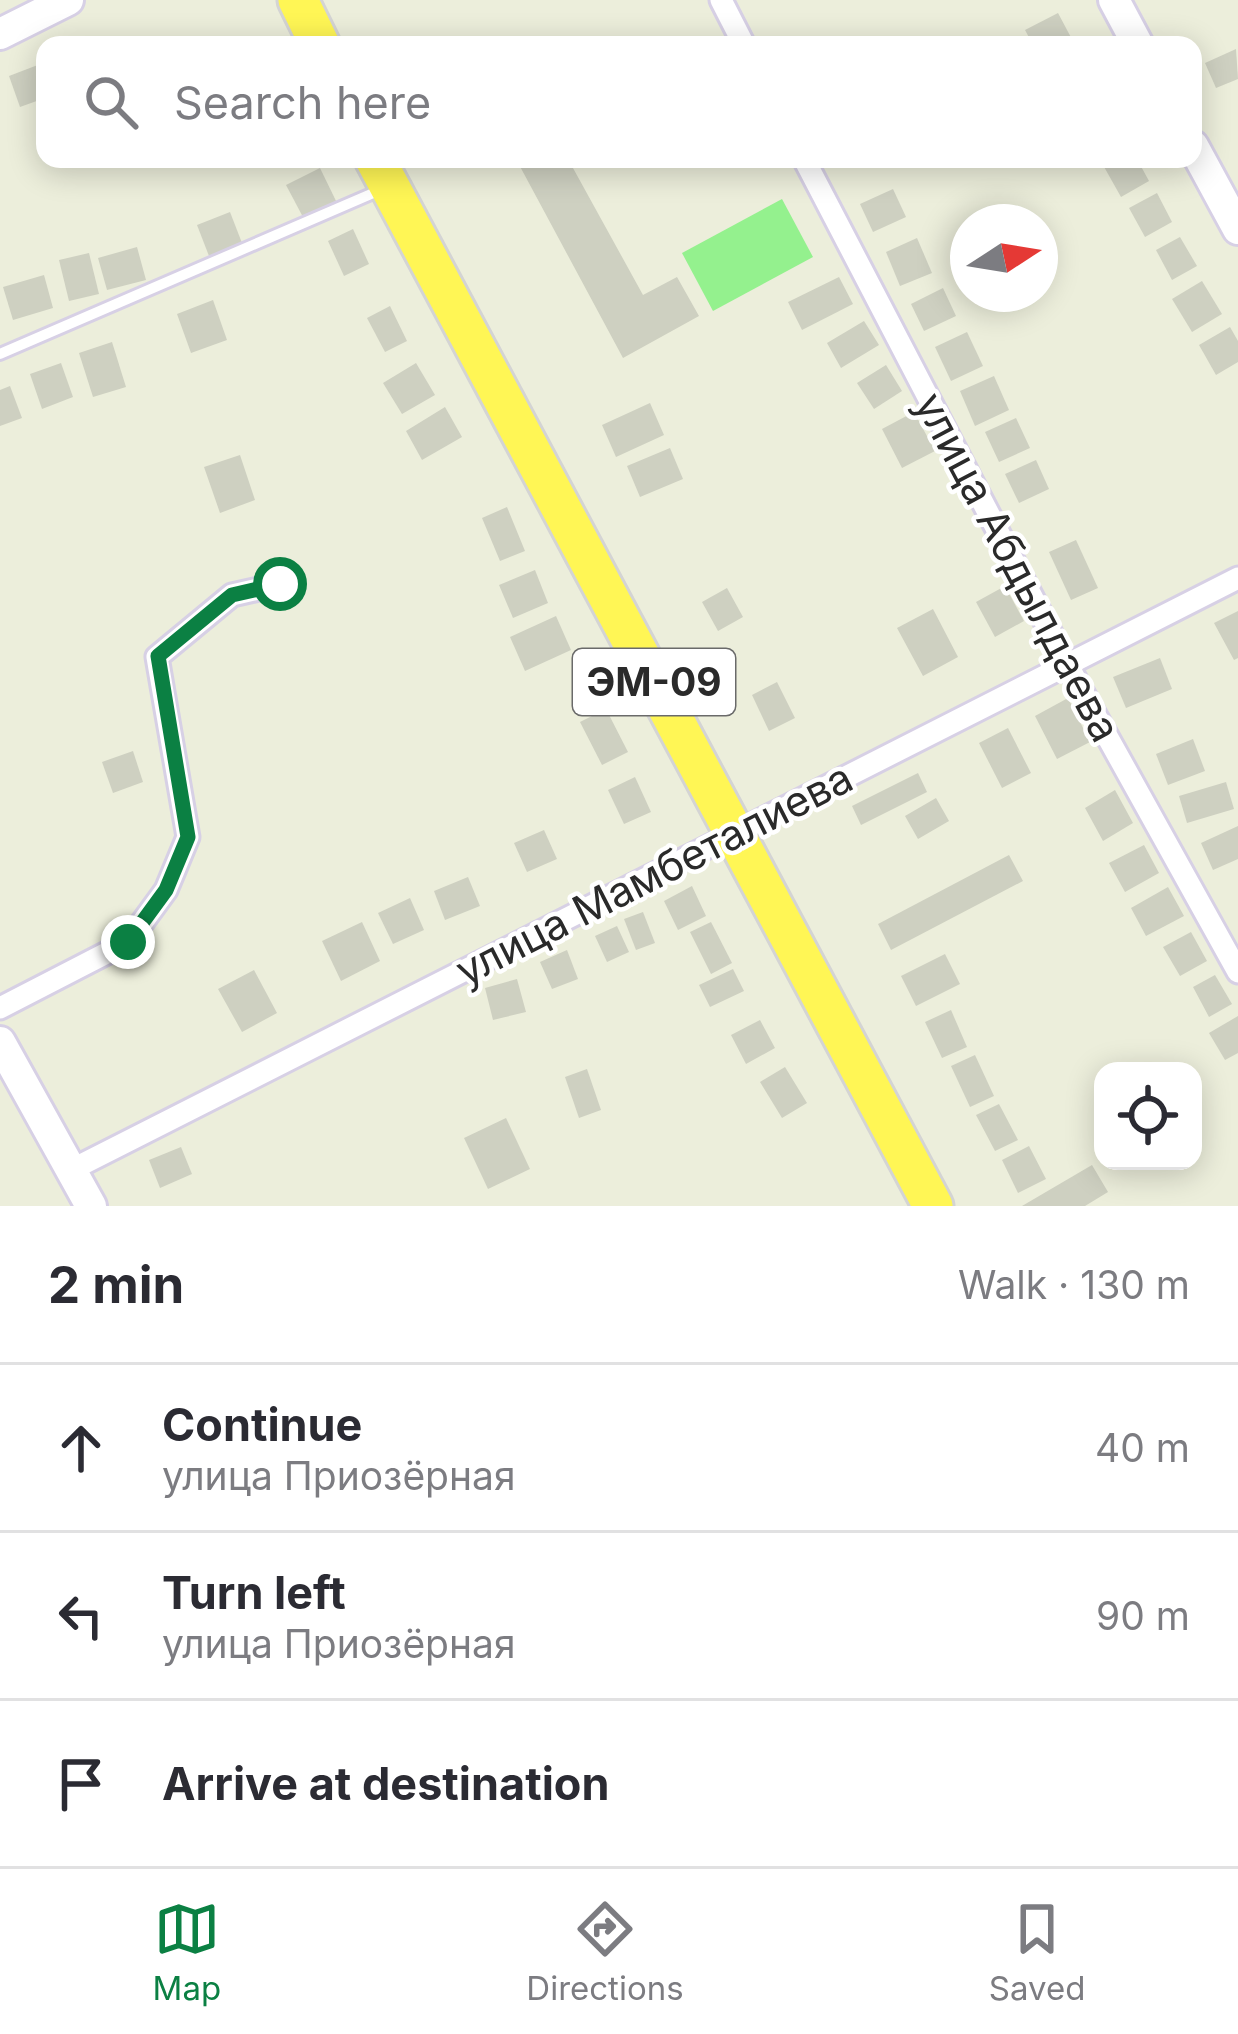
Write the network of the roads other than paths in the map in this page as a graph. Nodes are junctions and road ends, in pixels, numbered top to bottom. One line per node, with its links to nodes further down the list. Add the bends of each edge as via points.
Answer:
1 (68, 0): 5 (street)
2 (298, 0): 6 (highway)
3 (721, 0): 7 (street)
4 (1114, 0): 8 (street)
5 (0, 34)
6 (316, 36)
7 (739, 36)
8 (1133, 36)
9 (1202, 163): 12 (street)
10 (809, 168): 16 (street, улица Абдылдаева)
11 (381, 173): 13 (lane); 17 (highway, ЭМ-09)
12 (1238, 229)
13 (0, 354)
14 (1238, 578): 16 (street, улица Мамбеталиева)
15 (280, 584): 19 (street, via 232,595 158,656 188,837 166,890 128,942)
16 (1067, 664): 17 (street, улица Мамбеталиева); 18 (street, улица Абдылдаева)
17 (735, 833): 21 (street, улица Мамбеталиева); 23 (highway, ЭМ-09)
18 (1238, 973)
19 (0, 1008)
20 (0, 1042): 21 (street)
21 (71, 1170): 22 (street)
22 (91, 1206)
23 (932, 1206)

